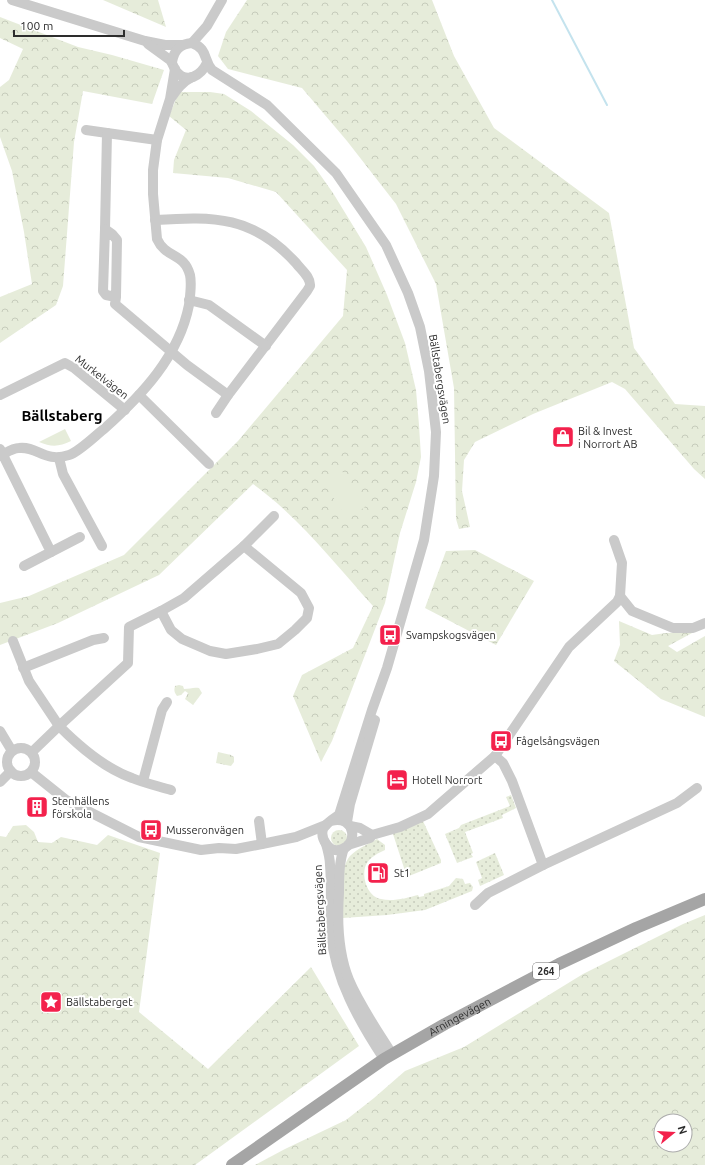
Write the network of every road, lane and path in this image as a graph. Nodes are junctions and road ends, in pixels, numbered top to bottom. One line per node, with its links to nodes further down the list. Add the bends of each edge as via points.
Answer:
1 (12, 0): 4 (street, Bällstabergsvägen)
2 (222, 0): 3 (street)
3 (207, 26): 5 (street); 6 (street)
4 (145, 41): 5 (street, Bällstabergsvägen, via 165,45); 7 (street, Bällstabergsvägen, via 162,53)
5 (187, 44): 6 (street, Bällstabergsvägen, via 198,46); 7 (street, via 175,51)
6 (206, 58): 8 (street, via 202,72); 9 (street, Bällstabergsvägen, via 212,70)
7 (173, 66): 8 (street, Bällstabergsvägen, via 183,76); 10 (street, Murkelvägen)
8 (194, 76): 9 (street, Bällstabergsvägen); 10 (street, Murkelvägen, via 184,81)
9 (235, 85): 39 (street, Bällstabergsvägen, via 267,105 336,173 386,245 420,327 429,371 436,432 434,476 424,540)
10 (170, 99): 13 (street, Murkelvägen)
11 (86, 130): 12 (street)
12 (107, 133): 13 (street); 17 (street, via 105,229 117,240 115,304)
13 (157, 140): 14 (street, Murkelvägen, via 153,170)
14 (155, 220): 15 (street, Murkelvägen, via 159,244 164,250 182,260 187,267 190,277); 16 (street, via 221,219 249,227 283,250 309,278 310,286)
15 (190, 300): 16 (street, via 209,305); 17 (street, Murkelvägen, via 182,333)
16 (266, 346): 20 (street)
17 (172, 353): 19 (street, Murkelvägen); 20 (street)
18 (0, 395): 21 (street, Murkelvägen, via 65,363)
19 (139, 395): 21 (street, Murkelvägen); 25 (street, Murkelvägen)
20 (228, 395): 22 (street)
21 (125, 410): 24 (street, Murkelvägen, via 94,438 71,454)
22 (216, 413)
23 (1, 453): 24 (street, via 19,448); 31 (street)
24 (59, 458): 29 (street, via 63,474)
25 (209, 464)
26 (274, 516): 30 (street)
27 (80, 537): 31 (street)
28 (614, 540): 33 (street, via 622,563)
29 (102, 546)
30 (244, 546): 34 (street, via 184,598); 34 (street, via 301,593 309,608 307,618 278,644 226,654 210,651 182,639 171,630)
31 (51, 552): 32 (street)
32 (24, 566)
33 (620, 596): 35 (street, via 632,611 673,628 693,628); 45 (street, via 617,602 569,647)
34 (161, 612): 41 (street, via 129,627 128,663)
35 (705, 623)
36 (104, 638): 38 (street)
37 (12, 641): 38 (street)
38 (23, 668): 41 (street)
39 (387, 668): 53 (street, Bällstabergsvägen, via 339,815); 54 (street, Bällstabergsvägen, via 378,712 350,804)
40 (167, 702): 48 (street, via 162,710)
41 (59, 726): 44 (street); 48 (street, via 97,759 132,778)
42 (0, 730): 43 (street)
43 (12, 751): 44 (street, via 22,747); 46 (street, via 7,762)
44 (32, 752): 47 (street, via 36,763)
45 (495, 756): 55 (street, via 428,814); 60 (street, via 503,762 512,781)
46 (11, 771): 47 (street, via 20,776); 49 (street)
47 (30, 772): 58 (street, via 66,800 139,837 201,850 236,849)
48 (144, 781): 51 (street)
49 (0, 782)
50 (697, 788): 60 (street, via 677,803)
51 (171, 790)
52 (259, 821): 58 (street)
53 (328, 823): 54 (street, via 336,819); 56 (street); 57 (street, via 323,830)
54 (348, 824): 55 (street); 59 (street, via 352,836)
55 (372, 835): 59 (street)
56 (296, 837): 57 (street); 58 (street)
57 (325, 842): 59 (street, via 334,850); 62 (street, Bällstabergsvägen)
58 (262, 844)
59 (346, 846): 62 (street, Bällstabergsvägen, via 340,859)
60 (543, 865): 63 (street, via 488,893)
61 (705, 899): 64 (main road, Arningevägen / 264, via 559,964)
62 (334, 904): 64 (street, Bällstabergsvägen, via 335,933 349,979)
63 (474, 905)
64 (388, 1056): 65 (main road, Arningevägen / 264)
65 (232, 1165)

